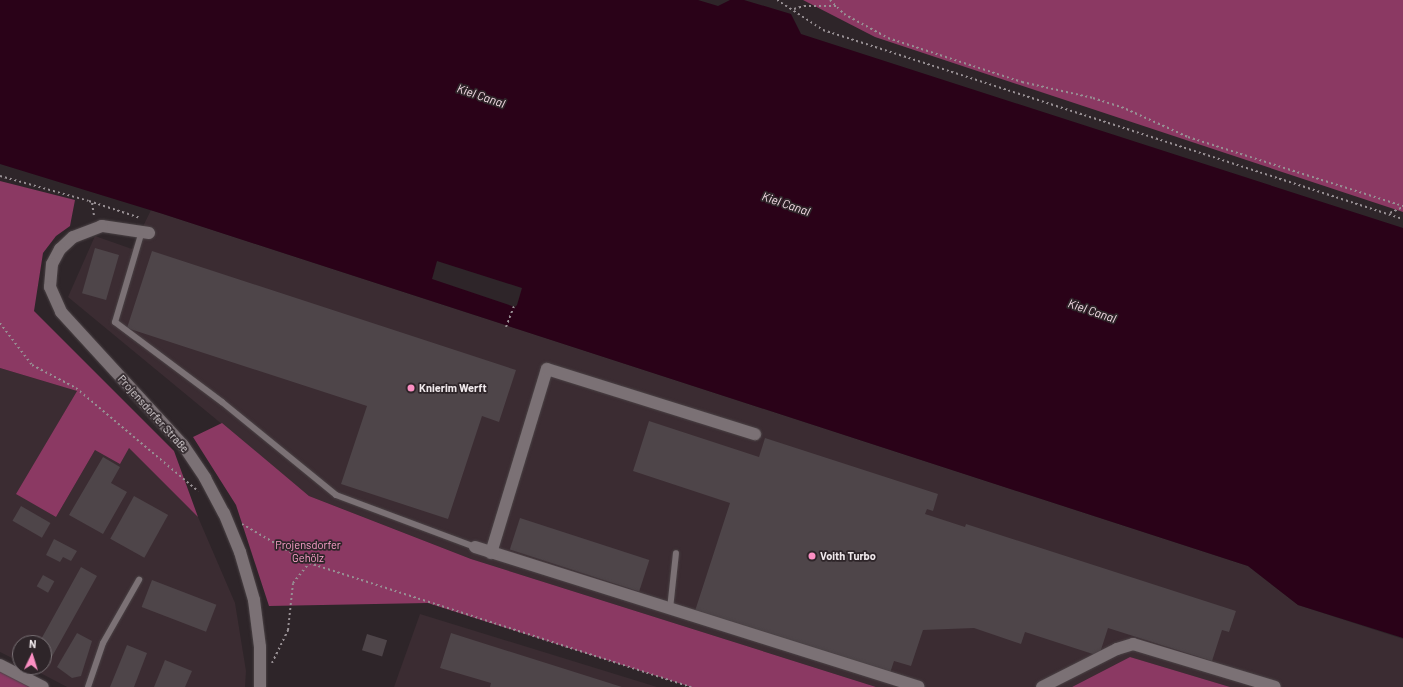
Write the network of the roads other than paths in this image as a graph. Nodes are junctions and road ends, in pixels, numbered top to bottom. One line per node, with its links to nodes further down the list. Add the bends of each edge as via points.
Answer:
1 (149, 233): 3 (lane, via 114,322 222,402 336,495); 11 (street, Projensdorfer Straße, via 110,226 92,228 73,237 55,256 49,279 56,305 95,351 142,398 183,445 224,513 240,552 254,600 260,647)
2 (755, 434): 4 (street, via 547,369)
3 (475, 547): 4 (street)
4 (491, 552): 7 (street)
5 (676, 553): 7 (lane)
6 (139, 580): 10 (lane, via 103,643)
7 (670, 609): 12 (street)
8 (0, 665): 9 (street)
9 (43, 687)
10 (88, 687)
11 (260, 687)
12 (918, 687)
13 (1042, 687): 14 (street, via 1116,649 1133,644)
14 (1275, 687)

